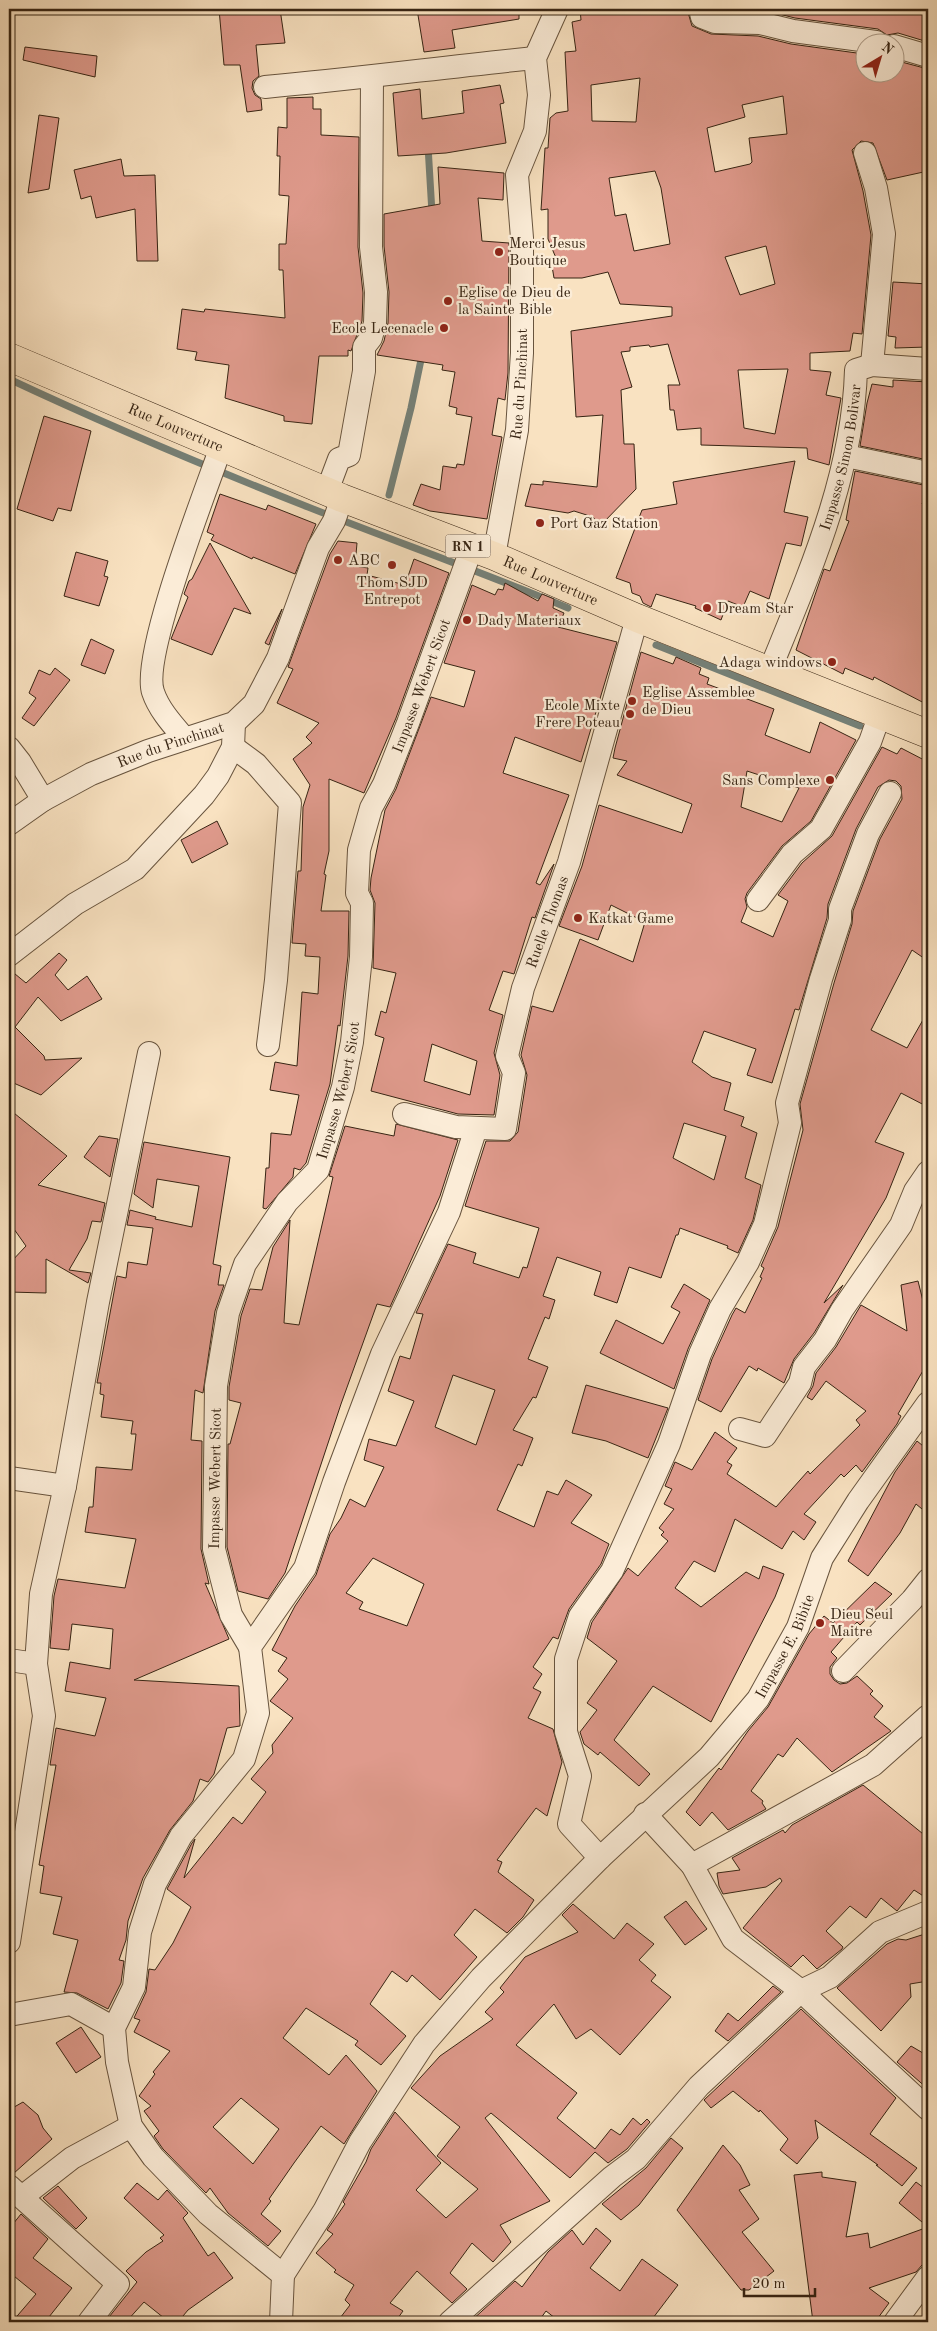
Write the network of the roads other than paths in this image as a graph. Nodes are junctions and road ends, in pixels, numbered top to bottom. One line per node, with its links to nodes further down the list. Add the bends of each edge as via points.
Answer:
1 (557, 9): 6 (street)
2 (700, 9): 3 (street, via 702,17 715,22 760,23)
3 (854, 39)
4 (904, 49): 5 (street)
5 (928, 56)
6 (535, 58): 7 (street); 17 (street, Rue du Pinchinat, via 539,95 535,131 517,175 522,238 522,353 517,430)
7 (372, 78): 8 (street); 16 (street, Rue du Pinchinat, via 374,323 371,338 364,347 364,371 349,455 340,459)
8 (265, 87)
9 (866, 153): 11 (street, via 884,234)
10 (9, 356): 14 (main road, Rue Louverture / RN 1)
11 (872, 365): 12 (street); 13 (street, Impasse Simon Bolivar, via 856,370 857,390)
12 (928, 369)
13 (846, 456): 15 (street); 19 (street, Impasse Simon Bolivar, via 812,566)
14 (216, 461): 16 (main road, Rue Louverture / RN 1); 23 (street, via 165,611 151,668 153,691 164,714)
15 (928, 473)
16 (335, 506): 17 (main road, Rue Louverture / RN 1); 21 (street, Rue du Pinchinat, via 278,658 254,704)
17 (474, 559): 18 (main road, Rue Louverture / RN 1); 41 (street, Impasse Webert Sicot, via 384,784 371,808 359,850 361,957 352,1042 344,1087 318,1170 287,1202 245,1264 228,1313 216,1386 214,1549 231,1615)
18 (636, 618): 19 (main road, Rue Louverture / RN 1); 34 (street, Ruelle Thomas, via 569,862 523,988 507,1056 514,1073 505,1130)
19 (770, 670): 20 (main road, Rue Louverture / RN 1)
20 (880, 714): 22 (main road, Rue Louverture / RN 1); 29 (street, via 870,742 821,829 792,854)
21 (234, 723): 23 (street, Rue du Pinchinat); 24 (street)
22 (928, 734)
23 (185, 739): 27 (street, Rue du Pinchinat, via 91,774)
24 (233, 747): 30 (street, via 204,795 134,869 75,904); 31 (street, via 256,764 290,804)
25 (9, 748): 27 (street)
26 (890, 793): 47 (street, via 868,834 840,909 840,920 787,1103 790,1123 765,1224 712,1327 682,1401 669,1444 612,1571 580,1616 566,1659 566,1732 580,1776 569,1824)
27 (43, 800): 28 (street, Rue du Pinchinat)
28 (9, 824)
29 (758, 900)
30 (9, 955)
31 (268, 1045)
32 (149, 1053): 39 (street)
33 (404, 1114): 34 (street, Ruelle Thomas, via 456,1127)
34 (476, 1128): 41 (street, via 449,1212 382,1354 305,1568)
35 (928, 1172): 37 (street, via 915,1191 901,1225 804,1367 800,1383 766,1436)
36 (928, 1403): 46 (street, Impasse E. Bibite, via 822,1558 798,1627 758,1699 709,1757)
37 (740, 1429)
38 (9, 1478): 39 (street)
39 (65, 1486): 43 (street, via 41,1594)
40 (928, 1580): 44 (street)
41 (250, 1647): 53 (street, via 258,1713 244,1759 181,1836 155,1884 140,1932 134,1987)
42 (9, 1660): 43 (street)
43 (36, 1664): 50 (street, via 44,1716)
44 (843, 1671)
45 (928, 1716): 48 (street, via 873,1765)
46 (645, 1814): 47 (street, Impasse E. Bibite); 48 (street)
47 (600, 1858): 57 (street, Impasse E. Bibite, via 481,1978 424,2044 360,2142 324,2212)
48 (692, 1865): 51 (street, via 733,1939)
49 (928, 1912): 51 (street, via 880,1932 830,1977)
50 (9, 1942)
51 (801, 1991): 54 (street); 61 (street, via 699,2086 636,2160 612,2177)
52 (9, 2016): 53 (street, via 71,2004)
53 (114, 2028): 55 (street, via 117,2062)
54 (928, 2109)
55 (131, 2126): 56 (street); 57 (street, via 153,2157 208,2214)
56 (15, 2192): 59 (street, via 118,2284)
57 (283, 2275): 60 (street)
58 (928, 2278): 62 (street)
59 (89, 2322)
60 (281, 2322)
61 (450, 2322)
62 (895, 2322)

